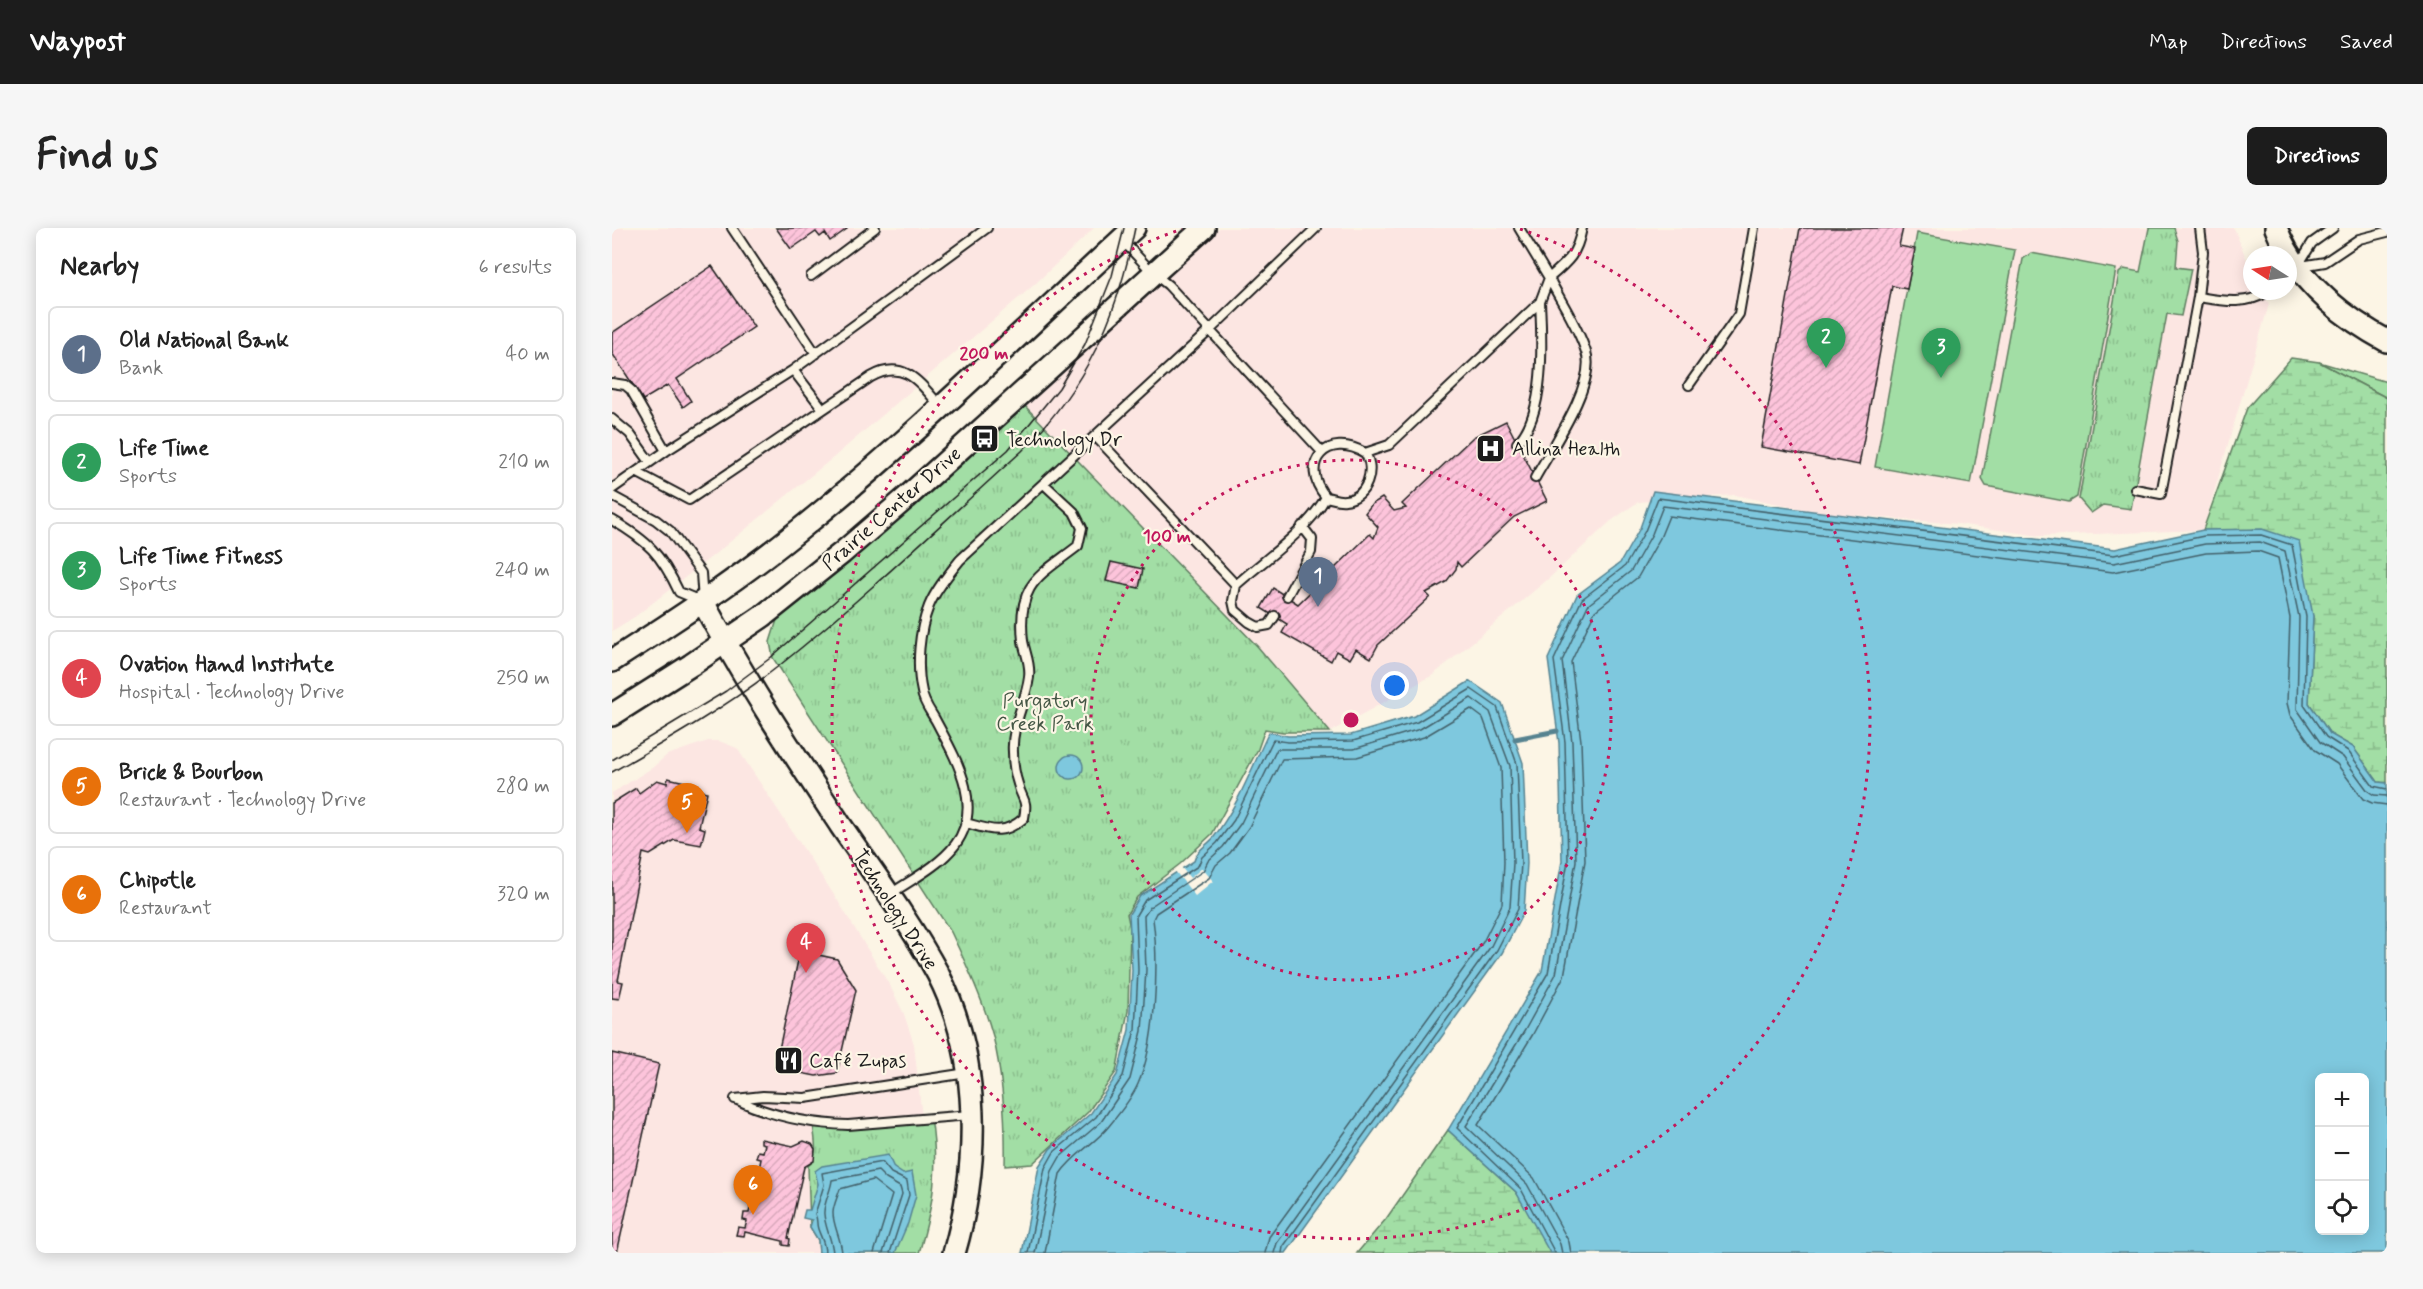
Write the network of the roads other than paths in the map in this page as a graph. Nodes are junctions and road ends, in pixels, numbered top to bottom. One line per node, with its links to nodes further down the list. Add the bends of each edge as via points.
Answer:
1 (732, 228): 26 (lane)
2 (875, 228): 19 (lane)
3 (987, 228): 26 (lane)
4 (1204, 228): 17 (main road, Prairie Center Drive)
5 (1316, 228): 24 (lane)
6 (1519, 228): 20 (lane)
7 (1582, 228): 20 (lane, via 1578,247)
8 (1754, 228): 29 (lane, via 1739,314)
9 (2200, 228): 21 (lane, via 2203,252)
10 (2276, 228): 14 (main road)
11 (2334, 228): 15 (lane, via 2312,243)
12 (2382, 231): 16 (lane, via 2353,242 2325,261)
13 (1128, 234): 17 (lane); 30 (main road)
14 (2283, 246)
15 (2297, 264)
16 (2297, 269)
17 (1153, 273): 24 (lane); 52 (main road, Prairie Center Drive, via 898,505 763,616)
18 (2297, 275): 25 (main road, via 2342,313)
19 (811, 276)
20 (1549, 278): 23 (lane); 40 (lane, via 1586,352 1588,374)
21 (2198, 297): 22 (lane); 43 (lane, via 2161,494)
22 (2245, 300)
23 (1540, 302): 34 (lane, via 1542,361 1530,427); 37 (lane, via 1389,445)
24 (1210, 330): 33 (lane); 36 (lane)
25 (2387, 341)
26 (816, 354): 27 (lane)
27 (793, 370): 31 (lane); 35 (lane)
28 (612, 383): 35 (lane, via 631,390)
29 (1689, 386)
30 (941, 407): 31 (lane, via 911,376 887,370); 50 (main road, via 814,518)
31 (823, 409): 39 (lane, via 688,500)
32 (612, 419): 38 (lane, via 630,434)
33 (1095, 436): 41 (lane); 48 (lane)
34 (1517, 443)
35 (666, 451): 38 (lane)
36 (1322, 452): 37 (lane, via 1345,445); 45 (lane, via 1314,469 1318,488)
37 (1365, 453): 45 (lane, via 1370,477 1360,493 1346,500)
38 (650, 462): 39 (lane)
39 (636, 472): 42 (lane)
40 (1535, 478)
41 (1044, 484): 55 (lane, via 960,560 929,605 923,628 919,668 922,695 956,760 968,795); 55 (lane, via 1074,512 1082,528 1078,546 1047,567 1024,600 1024,644 1030,668 1013,751 1018,785 1027,804 1024,818 1012,829 991,830)
42 (612, 489)
43 (2135, 489)
44 (612, 495): 50 (lane, via 670,531 701,573)
45 (1326, 497): 47 (lane)
46 (612, 520): 50 (lane, via 651,547 666,563 680,591)
47 (1302, 526): 48 (lane); 49 (lane, via 1312,539 1311,552)
48 (1236, 585): 51 (lane, via 1235,610 1249,622 1258,627 1269,626)
49 (1287, 596)
50 (703, 602): 52 (main road, Technology Drive); 53 (main road)
51 (1275, 616)
52 (725, 642): 54 (main road, Prairie Center Drive); 56 (main road, Technology Drive)
53 (612, 661)
54 (612, 715)
55 (966, 823): 56 (lane, via 955,844 933,865)
56 (888, 896): 57 (main road, Technology Drive, via 939,976)
57 (969, 1073): 58 (main road, Technology Drive); 58 (lane, via 805,1098 735,1099 759,1110 830,1124)
58 (972, 1115): 59 (main road, Technology Drive, via 966,1206)
59 (954, 1253)

